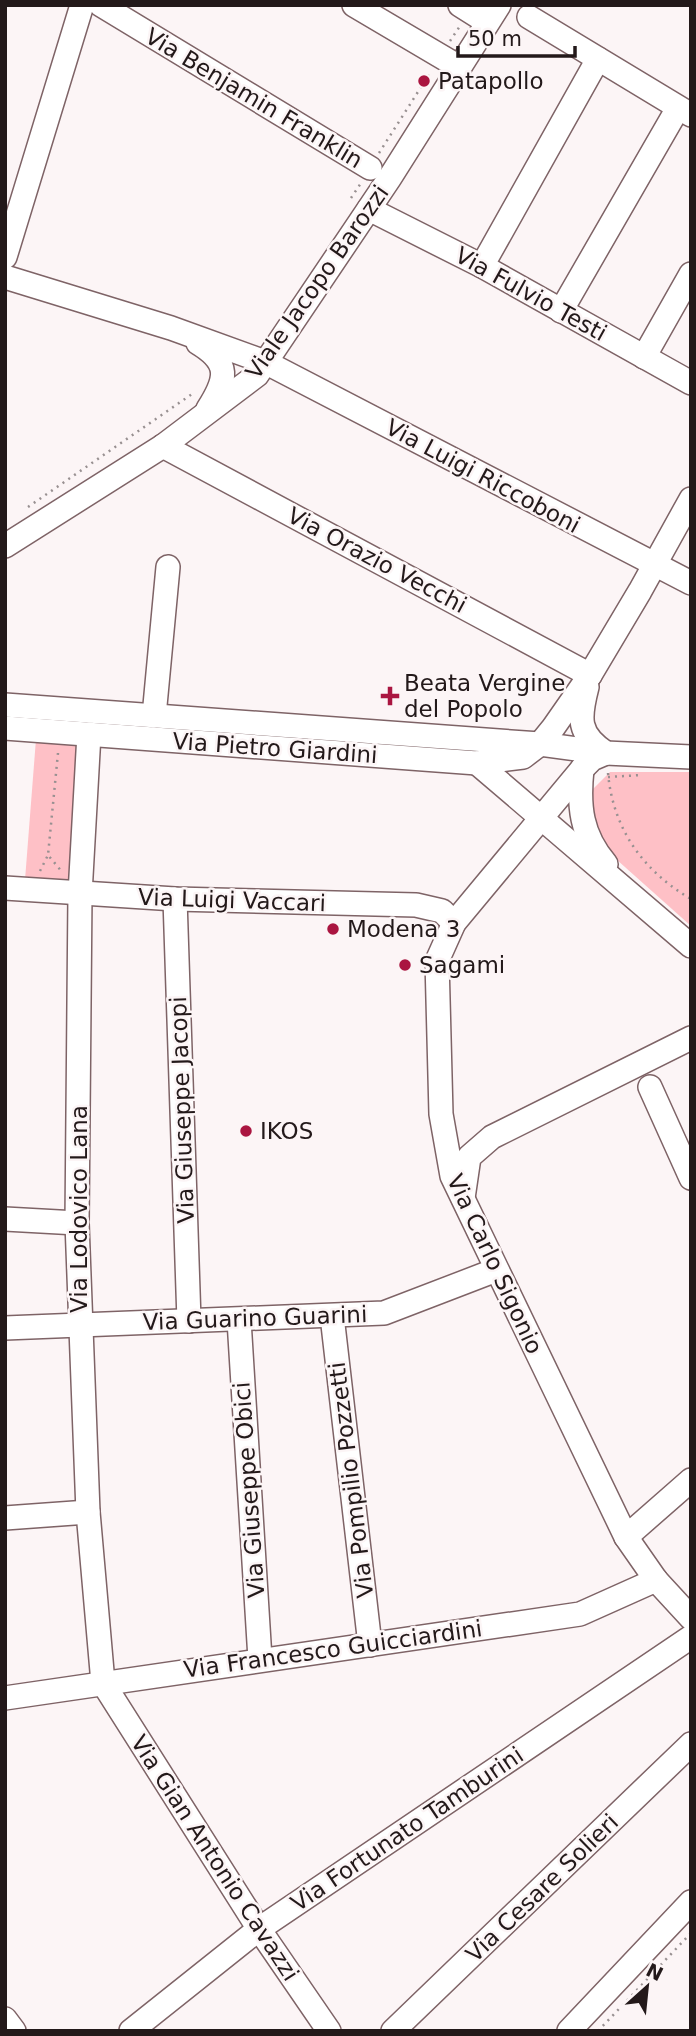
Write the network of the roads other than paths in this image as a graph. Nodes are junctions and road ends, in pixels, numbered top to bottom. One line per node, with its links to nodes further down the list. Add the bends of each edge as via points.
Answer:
1 (82, 5): 11 (street)
2 (101, 5): 9 (street, Via Benjamin Franklin)
3 (354, 5): 7 (street)
4 (479, 11): 7 (street, Viale Jacopo Barozzi)
5 (522, 11): 6 (street); 10 (street)
6 (597, 60): 8 (street); 12 (street)
7 (450, 62): 10 (street, Viale Jacopo Barozzi)
8 (687, 110): 15 (street)
9 (370, 168)
10 (365, 209): 12 (street, Via Fulvio Testi); 18 (street, Viale Jacopo Barozzi)
11 (5, 257)
12 (482, 266): 15 (street, Via Fulvio Testi)
13 (691, 274): 17 (street)
14 (5, 276): 16 (street)
15 (561, 311): 17 (street, Via Fulvio Testi)
16 (170, 328): 18 (street, Via Luigi Riccoboni); 20 (street, via 209,350 222,366 220,391)
17 (644, 357): 19 (street, Via Fulvio Testi)
18 (271, 365): 20 (street, Viale Jacopo Barozzi); 24 (street, Via Luigi Riccoboni)
19 (691, 383)
20 (202, 419): 21 (street, Viale Jacopo Barozzi)
21 (163, 446): 23 (street, Viale Jacopo Barozzi); 27 (street, Via Orazio Vecchi)
22 (691, 499): 24 (street)
23 (5, 546)
24 (655, 565): 26 (street, Via Luigi Riccoboni); 27 (street)
25 (168, 567): 29 (street)
26 (691, 583)
27 (590, 675): 32 (street); 33 (street, via 582,722 586,736)
28 (5, 705): 29 (street, Via Pietro Giardini)
29 (155, 716): 32 (street, Via Pietro Giardini)
30 (5, 727): 31 (street, Via Pietro Giardini)
31 (89, 734): 35 (street, Via Pietro Giardini); 39 (street, Via Lodovico Lana)
32 (540, 744): 33 (street, Via Pietro Giardini); 35 (street, Via Pietro Giardini, via 523,757)
33 (606, 753): 34 (street, Via Pietro Giardini); 36 (street, Via Carlo Sigonio)
34 (691, 757)
35 (477, 763): 37 (street)
36 (582, 769): 37 (street, Via Carlo Sigonio); 41 (street, via 583,827 603,860)
37 (541, 819): 41 (street); 42 (street, Via Carlo Sigonio)
38 (5, 888): 39 (street, Via Luigi Vaccari)
39 (80, 894): 40 (street, Via Luigi Vaccari); 51 (street, Via Lodovico Lana)
40 (176, 899): 42 (street, Via Luigi Vaccari, via 416,905 442,911); 55 (street, Via Giuseppe Jacopi)
41 (638, 900): 43 (street)
42 (454, 923): 46 (street, Via Carlo Sigonio, via 437,961)
43 (691, 946)
44 (691, 1038): 47 (street)
45 (650, 1087): 48 (street)
46 (441, 1114): 47 (street, via 460,1135); 49 (street, Via Carlo Sigonio, via 446,1157)
47 (492, 1137): 49 (street, via 469,1157)
48 (691, 1178)
49 (463, 1198): 52 (street, Via Carlo Sigonio)
50 (5, 1219): 51 (street)
51 (77, 1223): 56 (street, Via Lodovico Lana)
52 (496, 1270): 53 (street, Via Guarino Guarini, via 384,1313); 61 (street, Via Carlo Sigonio)
53 (332, 1316): 54 (street, Via Guarino Guarini); 65 (street, Via Pompilio Pozzetti)
54 (239, 1320): 55 (street, Via Guarino Guarini); 66 (street, Via Giuseppe Obici)
55 (189, 1321): 56 (street, Via Guarino Guarini)
56 (79, 1326): 57 (street, Via Guarino Guarini); 59 (street, Via Lodovico Lana)
57 (5, 1328)
58 (691, 1480): 61 (street)
59 (88, 1512): 60 (street); 67 (street, Via Lodovico Lana)
60 (5, 1518)
61 (626, 1537): 62 (street, Via Carlo Sigonio)
62 (656, 1580): 63 (street, Via Carlo Sigonio); 65 (street, Via Francesco Guicciardini, via 580,1614)
63 (691, 1618)
64 (691, 1637): 71 (street, Via Fortunato Tamburini)
65 (370, 1645): 66 (street, Via Francesco Guicciardini)
66 (260, 1659): 67 (street, Via Francesco Guicciardini)
67 (103, 1684): 68 (street, Via Francesco Guicciardini); 71 (street, Via Gian Antonio Cavazzi)
68 (5, 1698)
69 (691, 1744): 76 (street, Via Cesare Solieri)
70 (691, 1902): 77 (street)
71 (259, 1929): 74 (street, Via Fortunato Tamburini); 75 (street, Via Gian Antonio Cavazzi)
72 (5, 2020): 73 (street)
73 (14, 2031)
74 (131, 2031)
75 (329, 2031)
76 (393, 2031)
77 (569, 2031)

